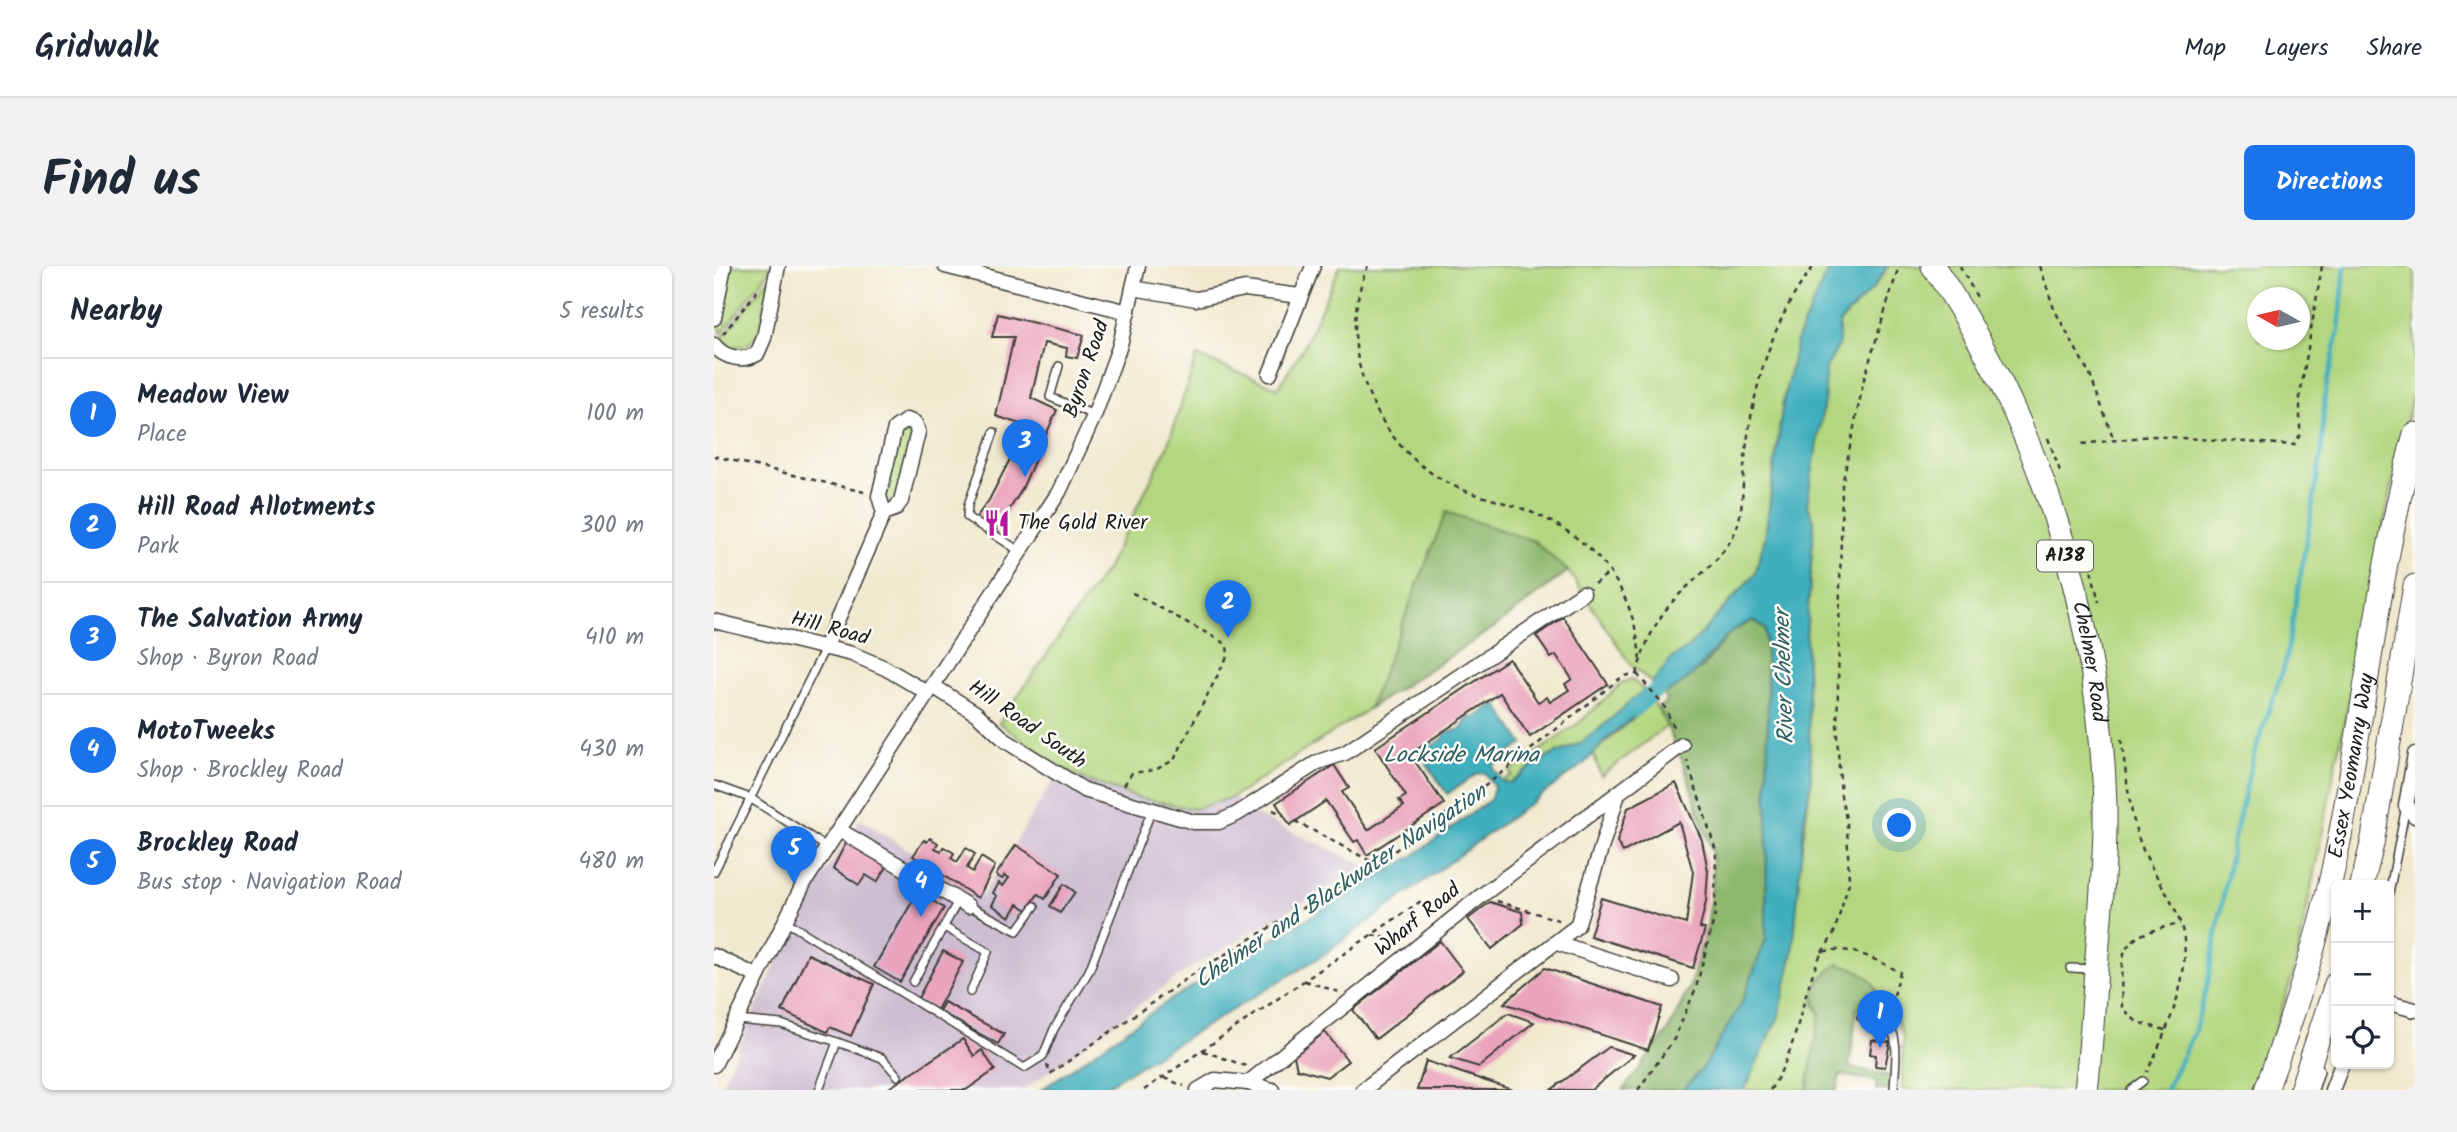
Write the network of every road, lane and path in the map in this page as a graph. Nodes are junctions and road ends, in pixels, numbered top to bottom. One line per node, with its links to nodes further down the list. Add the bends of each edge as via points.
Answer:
1 (724, 266): 16 (street)
2 (778, 266): 17 (street, via 757,354 733,357)
3 (945, 266): 15 (street)
4 (1138, 266): 13 (street, Byron Road)
5 (1313, 266): 14 (street)
6 (1368, 266): 29 (path, via 1359,285 1357,358 1370,402 1406,455 1449,484 1551,520 1593,549)
7 (1814, 266): 35 (path, via 1786,312 1759,381 1750,415 1736,529 1700,578 1675,598 1657,622)
8 (1899, 266): 64 (path, via 1864,379 1842,485 1837,736 1849,883 1833,936)
9 (1933, 266): 67 (main road, Chelmer Road / A138, via 2018,421 2069,569 2092,676 2105,804)
10 (2040, 266): 23 (path, via 2054,309 2090,375)
11 (2322, 266): 23 (path, via 2300,395 2300,435 2294,445 2151,436)
12 (763, 283): 17 (path)
13 (1133, 288): 14 (street, via 1196,299 1245,289); 15 (street, Byron Road)
14 (1300, 296): 19 (street)
15 (1128, 312): 20 (street, Byron Road)
16 (714, 318)
17 (718, 341)
18 (1059, 366): 20 (lane, via 1050,397)
19 (1270, 374)
20 (1094, 416): 28 (street, Byron Road)
21 (994, 432): 28 (lane, via 967,517)
22 (2415, 435): 102 (main road, Essex Yeomanry Way, via 2398,496 2340,837 2292,1017)
23 (2114, 440): 24 (path)
24 (2082, 444)
25 (714, 456): 26 (path)
26 (879, 496): 27 (street); 27 (street, via 895,428 907,420 918,432 901,501)
27 (884, 513): 34 (street)
28 (1021, 552): 37 (street, Byron Road)
29 (1609, 573): 32 (path); 35 (path, via 1636,625)
30 (2415, 586): 51 (main road, Essex Yeomanry Way)
31 (1129, 591): 43 (path, via 1223,642 1228,655 1174,760 1165,767 1132,773)
32 (1583, 593): 45 (street, Hill Road South, via 1345,753 1318,762 1219,822 1194,822)
33 (714, 621): 34 (street, Hill Road)
34 (825, 648): 37 (street, Hill Road, via 885,668); 42 (lane)
35 (1640, 662): 36 (path)
36 (1637, 674): 38 (path, via 1663,704); 49 (path, via 1623,676 1480,790)
37 (930, 690): 43 (street, Hill Road South, via 977,714 1006,741 1066,780); 47 (street, Byron Road)
38 (1682, 745): 41 (street, Wharf Road); 97 (path, via 1716,851 1715,915 1696,988 1674,1039)
39 (2415, 754): 44 (street)
40 (714, 785): 42 (lane)
41 (1618, 794): 53 (street, Wharf Road); 59 (street)
42 (750, 798): 48 (lane); 50 (lane)
43 (1119, 802): 45 (street, Hill Road South)
44 (2411, 811): 52 (lane)
45 (1151, 812): 84 (lane, via 1088,971)
46 (1295, 821): 49 (path)
47 (839, 830): 48 (street, Byron Road); 54 (street)
48 (828, 848): 57 (street, Byron Road)
49 (1376, 864): 84 (path, via 1199,970 1050,1073)
50 (714, 872)
51 (2363, 880)
52 (2393, 880)
53 (1481, 896): 56 (street, Wharf Road); 59 (path)
54 (963, 903): 55 (lane, via 1017,932); 60 (lane)
55 (1035, 906)
56 (1460, 913): 61 (path, via 1421,901); 63 (street, Wharf Road)
57 (784, 921): 68 (street, Byron Road); 84 (lane, via 1024,1068)
58 (2181, 924): 80 (path, via 2137,935 2127,945 2121,977 2122,1007 2137,1022)
59 (1577, 926): 62 (street)
60 (944, 927): 71 (lane); 72 (lane, via 988,952)
61 (1372, 935): 63 (path); 70 (path)
62 (1557, 943): 69 (street); 96 (street)
63 (1420, 945): 73 (street, Wharf Road)
64 (1822, 952): 78 (path, via 1836,948 1900,972 1894,1005); 98 (path, via 1812,972 1790,1056)
65 (714, 956): 68 (street)
66 (2070, 968): 67 (lane)
67 (2096, 970): 100 (main road, Chelmer Road / A138)
68 (757, 976): 79 (street, Byron Road)
69 (1672, 980)
70 (1304, 981): 73 (path); 82 (path)
71 (914, 982)
72 (970, 992)
73 (1356, 997): 87 (street, Wharf Road)
74 (2331, 1001): 83 (main road)
75 (2394, 1004): 76 (street)
76 (2415, 1010)
77 (1861, 1017): 78 (lane)
78 (1886, 1019): 99 (lane, via 1894,1028)
79 (736, 1020): 81 (lane, via 781,1024); 85 (street, Byron Road)
80 (2165, 1030)
81 (837, 1042): 88 (lane, via 882,1058); 92 (lane)
82 (1202, 1050): 87 (path); 89 (path)
83 (2315, 1054): 103 (main road); 104 (lane, via 2320,1071)
84 (1043, 1056)
85 (714, 1065)
86 (2340, 1069): 105 (street)
87 (1263, 1071): 91 (street, Wharf Road)
88 (898, 1076)
89 (1164, 1078): 93 (path); 94 (path)
90 (2143, 1081): 101 (lane)
91 (1248, 1083): 94 (street, via 1215,1080); 95 (street)
92 (819, 1090)
93 (1144, 1090)
94 (1196, 1090)
95 (1272, 1090)
96 (1363, 1090)
97 (1638, 1090)
98 (1770, 1090)
99 (1894, 1090)
100 (2086, 1090)
101 (2131, 1090)
102 (2266, 1090)
103 (2301, 1090)
104 (2314, 1090)
105 (2332, 1090)

